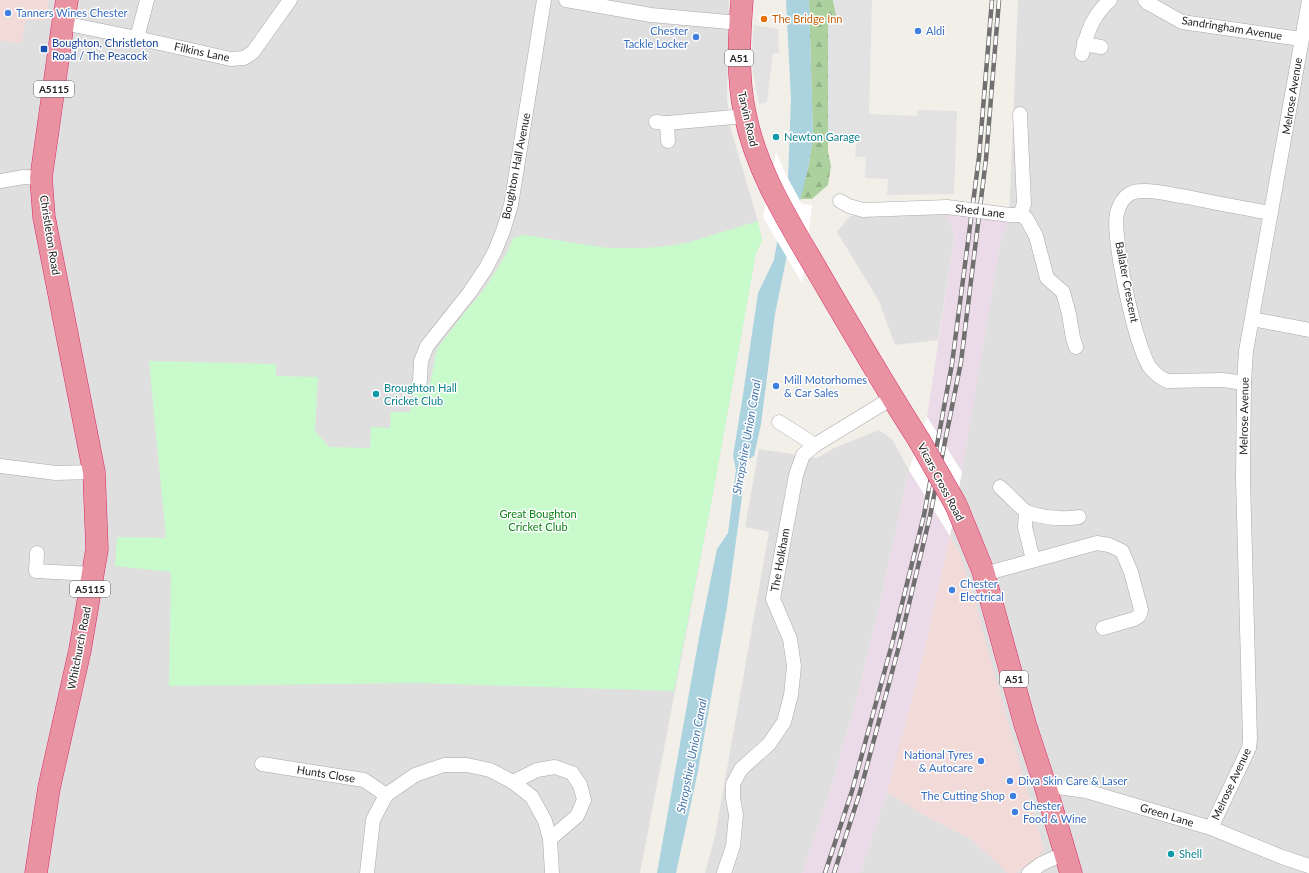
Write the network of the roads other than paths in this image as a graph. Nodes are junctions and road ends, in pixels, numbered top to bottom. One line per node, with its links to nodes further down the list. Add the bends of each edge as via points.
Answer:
1 (67, 0): 10 (highway, Christleton Road / A5115)
2 (147, 0): 12 (street)
3 (290, 0): 12 (street, Filkins Lane, via 253,52 244,58 231,59)
4 (544, 0): 28 (street, Boughton Hall Avenue, via 511,204 503,231 486,268 427,346 421,361)
5 (566, 0): 11 (street, via 651,15)
6 (742, 0): 11 (highway, Tarvin Road / A51)
7 (1110, 0): 14 (street, via 1089,28 1083,48 1090,45)
8 (1145, 0): 13 (street, Sandringham Avenue, via 1182,22)
9 (1309, 3): 13 (street, Melrose Avenue)
10 (63, 23): 12 (street, Filkins Lane); 18 (highway, Christleton Road / A5115)
11 (740, 23): 16 (highway, Tarvin Road / A51, via 739,59)
12 (138, 38)
13 (1301, 39): 21 (street, Melrose Avenue)
14 (1101, 47)
15 (1020, 114): 22 (street, Shed Lane, via 1024,204)
16 (745, 116): 17 (street, via 661,123); 23 (highway, Tarvin Road / A51, via 760,165)
17 (668, 141)
18 (41, 178): 19 (street, via 24,177); 24 (highway, Christleton Road / A5115, via 44,217)
19 (0, 181)
20 (840, 201): 22 (street, Shed Lane, bridge, via 863,210 947,207)
21 (1270, 213): 25 (street, Melrose Avenue); 29 (street, Ballater Crescent, via 1140,190 1126,196 1117,212 1123,277 1138,337 1154,373 1168,381 1223,380)
22 (1015, 215): 27 (street, via 1026,218 1036,236 1048,278 1063,292)
23 (793, 229): 30 (highway, Vicars Cross Road / A51)
24 (62, 304): 34 (highway, Whitchurch Road / A5115)
25 (1252, 319): 26 (street); 29 (street, Melrose Avenue)
26 (1309, 330)
27 (1076, 347)
28 (420, 381)
29 (1244, 383): 47 (street, Melrose Avenue, via 1243,478 1250,739 1249,748)
30 (892, 398): 32 (street, The Holkham); 41 (highway, Vicars Cross Road / A51, bridge, via 956,505)
31 (779, 422): 32 (street)
32 (815, 445): 54 (street, The Holkham, via 803,455 796,475 774,599 790,639 794,666 791,695 784,722 769,744 741,769 733,784 736,815 733,846)
33 (0, 466): 34 (street, via 56,473)
34 (94, 472): 40 (highway, Whitchurch Road / A5115, via 97,549)
35 (1000, 488): 36 (street)
36 (1026, 512): 37 (street, via 1040,517); 39 (street, via 1025,527)
37 (1079, 517)
38 (37, 553): 40 (street, via 36,571)
39 (1033, 560): 41 (street); 42 (street, via 1097,543 1122,551 1131,572 1141,610 1139,616 1134,619)
40 (92, 574): 51 (highway, Whitchurch Road / A5115, via 80,650 49,788)
41 (984, 574): 45 (highway, Vicars Cross Road / A51)
42 (1103, 628)
43 (262, 764): 46 (street, Hunts Close, via 364,780)
44 (513, 782): 46 (street, via 490,770 467,765 444,765 415,775); 48 (street, via 532,797 545,821); 48 (street, via 537,770 554,767 572,773 580,785 584,800 577,816)
45 (1045, 785): 47 (street, Green Lane, via 1086,791); 49 (highway, Vicars Cross Road / A51)
46 (386, 794): 52 (street, via 373,820)
47 (1210, 828): 50 (street, Green Lane)
48 (550, 839): 53 (street)
49 (1068, 863): 55 (street, via 1041,864)
50 (1309, 866)
51 (36, 873)
52 (366, 873)
53 (552, 873)
54 (724, 873)
55 (1029, 873)

